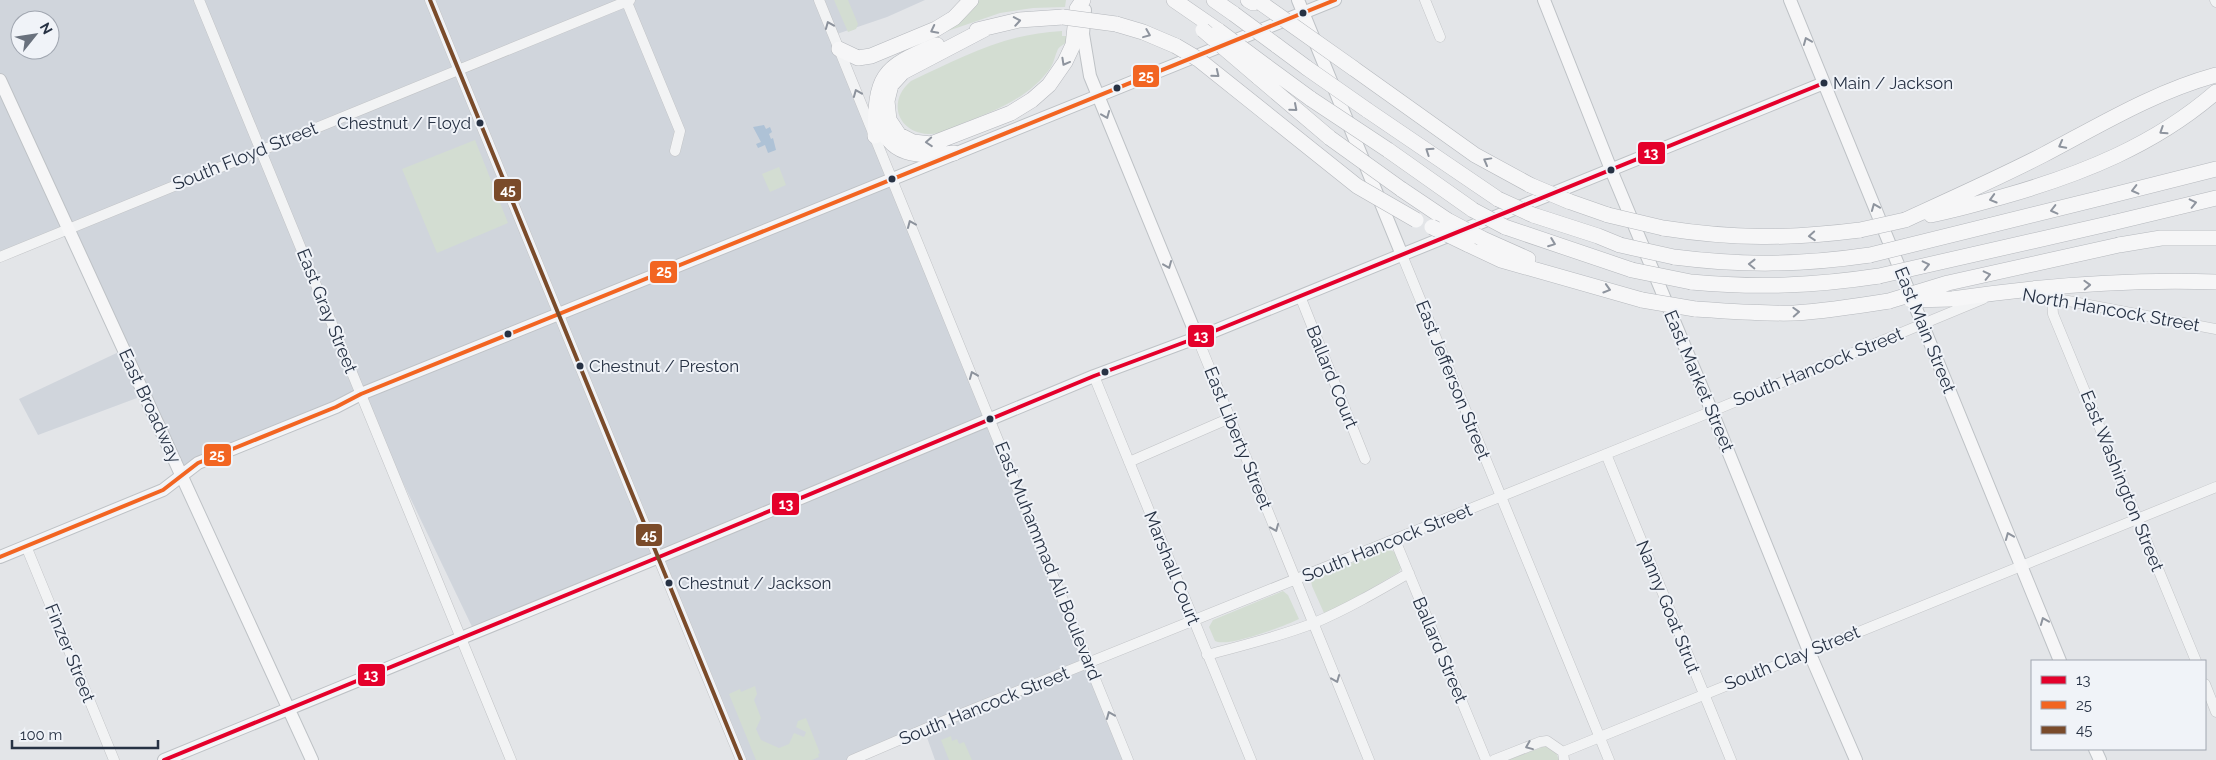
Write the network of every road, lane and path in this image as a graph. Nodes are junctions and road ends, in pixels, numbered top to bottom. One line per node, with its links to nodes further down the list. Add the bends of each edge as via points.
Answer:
1 (199, 0): 28 (street, East Gray Street)
2 (430, 0): 19 (street)
3 (819, 0): 18 (street, East Muhammad Ali Boulevard, one-way to 3)
4 (971, 0): 18 (highway, one-way to 18, via 954,18 936,29 871,56 858,58)
5 (1085, 0): 16 (highway, one-way to 16, via 1077,9 1073,45 1065,62 1049,85 1032,100 1011,112 931,144 913,142 899,135 889,120 887,102 891,85 903,72); 25 (main road, East Liberty Street, via 1082,34 1090,76)
6 (1174, 0): 20 (highway, bridge, via 1219,31); 20 (highway, bridge, via 1202,30)
7 (1214, 0): 31 (highway, one-way to 7, bridge, via 1870,255 1778,264 1674,257 1620,245 1533,215 1498,198 1367,110)
8 (1298, 0): 15 (main road, East Jefferson Street)
9 (1335, 0): 15 (main road)
10 (1425, 0): 17 (street)
11 (1544, 0): 32 (main road, East Market Street)
12 (1790, 0): 23 (main road, East Main Street, one-way to 12)
13 (627, 1): 19 (street, South Floyd Street); 29 (street, via 680,130)
14 (1256, 1): 35 (highway, one-way to 14, bridge, via 1824,235 1761,238 1708,235 1608,215 1530,185 1475,155)
15 (1303, 13): 25 (main road); 39 (main road, East Jefferson Street)
16 (985, 29): 26 (highway, via 971,31 899,62 880,82); 38 (highway, one-way to 38, bridge, via 1019,20 1063,17 1116,24 1176,46 1198,59 1357,186 1416,220)
17 (1440, 37)
18 (839, 49): 27 (street, East Muhammad Ali Boulevard, one-way to 18)
19 (459, 70): 28 (street, South Floyd Street); 45 (street)
20 (1262, 71): 34 (highway, one-way to 34, bridge, via 1310,98 1473,210 1505,227 1632,270 1691,282 1728,286 1798,286 1879,276); 38 (highway, one-way to 38, bridge, via 1330,138)
21 (2216, 75): 35 (highway, one-way to 35, via 2150,98 1992,181)
22 (0, 80): 36 (main road, East Broadway)
23 (1824, 82): 32 (main road); 46 (main road, East Main Street, one-way to 23)
24 (2216, 92): 35 (highway, one-way to 35, via 2157,135 2089,168 1975,204)
25 (1098, 95): 30 (main road); 48 (main road, East Liberty Street, one-way to 48)
26 (875, 106): 27 (highway); 30 (highway, via 880,127 897,147 916,155)
27 (875, 136): 33 (street, East Muhammad Ali Boulevard)
28 (261, 150): 36 (street, South Floyd Street); 50 (street, East Gray Street)
29 (675, 151)
30 (954, 153): 33 (main road)
31 (2216, 169)
32 (1611, 170): 39 (main road); 51 (main road, East Market Street)
33 (892, 178): 45 (main road); 53 (street, East Muhammad Ali Boulevard, one-way to 33)
34 (2216, 198)
35 (1905, 220)
36 (68, 228): 40 (street, South Floyd Street); 57 (main road, East Broadway)
37 (2216, 238): 44 (highway, one-way to 37, bridge, via 1948,284 2119,245 2161,238)
38 (1474, 241): 44 (highway, one-way to 44, bridge, via 1501,260 1642,300 1694,309 1793,313)
39 (1402, 255): 42 (main road); 59 (street, East Jefferson Street)
40 (0, 257)
41 (2212, 281): 44 (highway, one-way to 41, bridge, via 1952,299 2024,288)
42 (1300, 296): 48 (main road); 55 (street, Ballard Court)
43 (2052, 299): 46 (street, North Hancock Street, via 2033,294 2000,293); 47 (street, North Hancock Street); 60 (street, East Washington Street, via 2053,314)
44 (1889, 301)
45 (559, 313): 50 (main road); 64 (street)
46 (1923, 325): 51 (street, South Hancock Street); 65 (main road, East Main Street, one-way to 46)
47 (2216, 329)
48 (1197, 337): 49 (main road); 52 (street, East Liberty Street)
49 (1094, 376): 53 (main road); 56 (street, Marshall Court)
50 (361, 394): 57 (main road, via 198,463); 70 (street, East Gray Street)
51 (1712, 411): 54 (street, South Hancock Street); 71 (main road, East Market Street)
52 (1230, 418): 56 (street); 67 (street, East Liberty Street, one-way to 67)
53 (991, 420): 64 (main road); 75 (street, East Muhammad Ali Boulevard)
54 (1606, 454): 59 (street, South Hancock Street); 77 (street, Nanny Goat Strut)
55 (1365, 459)
56 (1129, 462): 68 (street, Marshall Court)
57 (182, 476): 62 (main road, via 163,490); 78 (main road, East Broadway)
58 (2216, 487): 60 (street, South Clay Street)
59 (1500, 497): 61 (street, South Hancock Street); 80 (street, East Jefferson Street)
60 (2138, 518): 65 (street, South Clay Street); 74 (street, East Washington Street)
61 (1395, 540): 66 (street, Ballard Street); 67 (street, South Hancock Street)
62 (26, 546): 63 (main road); 82 (street, Finzer Street)
63 (0, 557)
64 (659, 557): 70 (main road); 86 (street)
65 (2021, 565): 71 (street, South Clay Street); 73 (main road, East Main Street, one-way to 65)
66 (1409, 573): 69 (street); 91 (street, Ballard Street)
67 (1296, 580): 68 (street, South Hancock Street); 69 (street, East Liberty Street)
68 (1194, 622): 72 (street, Marshall Court); 75 (street, South Hancock Street)
69 (1313, 623): 72 (street); 90 (street, East Liberty Street, one-way to 90)
70 (461, 638): 78 (main road); 85 (street, East Gray Street)
71 (1809, 651): 77 (street, South Clay Street); 95 (main road, East Market Street)
72 (1207, 655): 89 (street, Marshall Court)
73 (2060, 660)
74 (2196, 660)
75 (1089, 664): 87 (street, South Hancock Street); 88 (street, East Muhammad Ali Boulevard, one-way to 75)
76 (2206, 687): 79 (street)
77 (1704, 694): 80 (street, South Clay Street); 94 (street, Nanny Goat Strut)
78 (288, 709): 83 (main road); 84 (main road, East Broadway)
79 (2216, 712)
80 (1599, 737): 81 (street, South Clay Street); 93 (street, East Jefferson Street)
81 (1564, 756): 92 (street, South Clay Street, one-way to 92, via 1553,743 1540,742)
82 (114, 760)
83 (164, 760)
84 (312, 760)
85 (511, 760)
86 (741, 760)
87 (852, 760)
88 (1128, 760)
89 (1251, 760)
90 (1369, 760)
91 (1486, 760)
92 (1494, 760)
93 (1609, 760)
94 (1730, 760)
95 (1856, 760)

